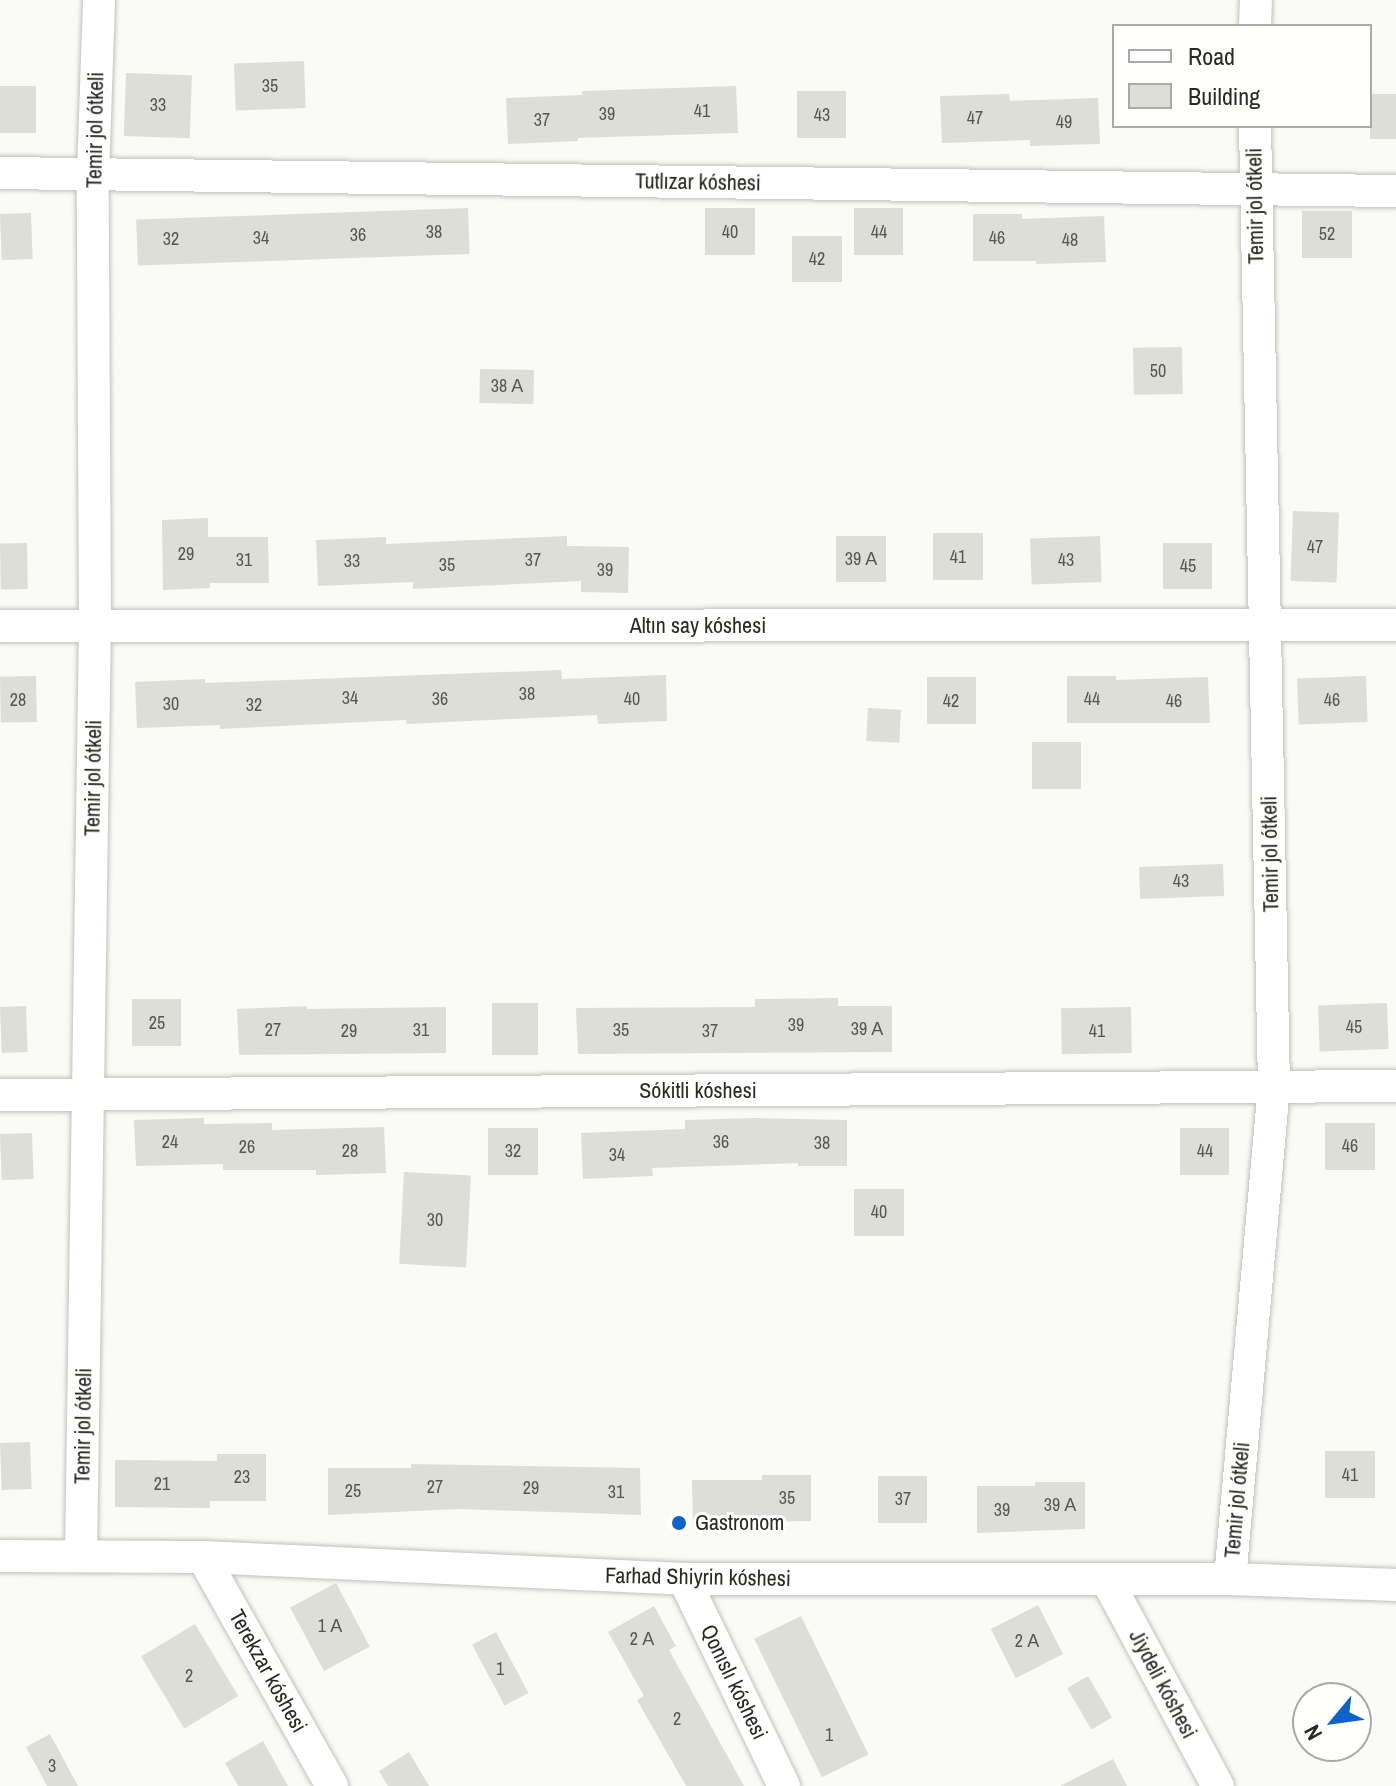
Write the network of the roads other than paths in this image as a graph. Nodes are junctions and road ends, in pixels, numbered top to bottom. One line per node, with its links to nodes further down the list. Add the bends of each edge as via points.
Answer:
1 (99, 0): 6 (street, Temir jol ótkeli)
2 (1256, 0): 3 (street)
3 (1255, 24)
4 (1255, 128): 7 (street, Temir jol ótkeli)
5 (0, 173): 6 (street, Tutlızar kóshesi)
6 (93, 174): 7 (street, Tutlızar kóshesi); 12 (street, Temir jol ótkeli)
7 (1254, 190): 8 (street, Tutlızar kóshesi); 9 (street, Temir jol ótkeli)
8 (1396, 191)
9 (1265, 625): 10 (street, Altın say kóshesi); 12 (street, Altın say kóshesi); 14 (street, Temir jol ótkeli)
10 (1396, 625)
11 (0, 626): 12 (street, Altın say kóshesi)
12 (95, 626): 16 (street, Temir jol ótkeli)
13 (1396, 1086): 14 (street, Sókitli kóshesi)
14 (1274, 1087): 16 (street, Sókitli kóshesi); 21 (street, Temir jol ótkeli)
15 (0, 1095): 16 (street, Sókitli kóshesi)
16 (88, 1095): 18 (street, Temir jol ótkeli)
17 (0, 1556): 18 (street, Farhad Shiyrin kóshesi)
18 (81, 1556): 19 (street, Farhad Shiyrin kóshesi)
19 (203, 1557): 20 (street, Farhad Shiyrin kóshesi); 24 (street, Terekzar kóshesi)
20 (684, 1579): 22 (street, Farhad Shiyrin kóshesi); 25 (street, Qonıslı kóshesi)
21 (1230, 1579): 22 (street, Farhad Shiyrin kóshesi); 23 (street, Farhad Shiyrin kóshesi)
22 (1108, 1582): 26 (street, Jiydeli kóshesi)
23 (1396, 1585)
24 (332, 1786)
25 (784, 1786)
26 (1218, 1786)

